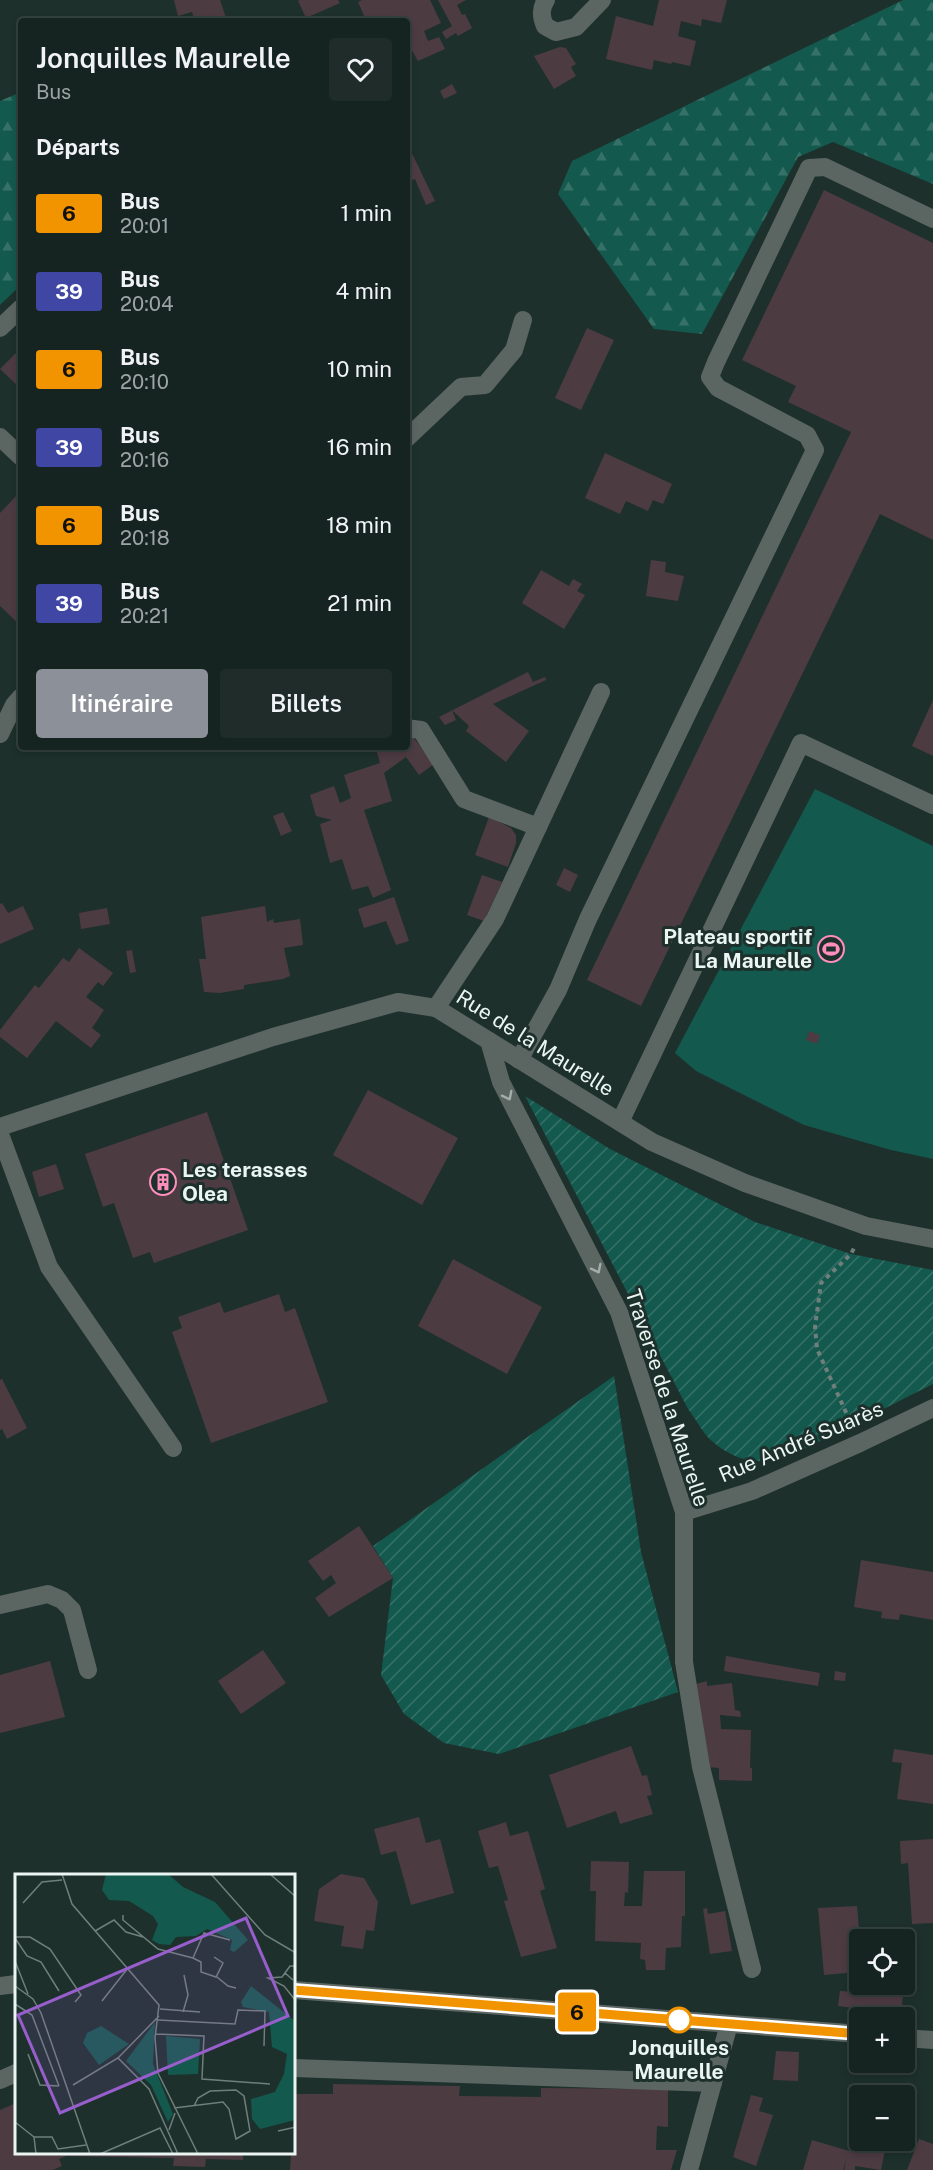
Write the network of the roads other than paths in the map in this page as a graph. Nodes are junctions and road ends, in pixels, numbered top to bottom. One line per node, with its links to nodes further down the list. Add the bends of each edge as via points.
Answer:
1 (546, 0): 2 (street, via 540,16 545,26 556,32 576,27)
2 (602, 0)
3 (933, 219): 18 (street, via 825,167 809,168 711,377 718,388 807,435 815,450 588,919 558,990)
4 (18, 311): 6 (street)
5 (523, 320): 7 (street, via 514,350 485,385 461,387)
6 (0, 328)
7 (410, 435)
8 (0, 437): 9 (street)
9 (18, 454)
10 (601, 692): 15 (street)
11 (18, 700): 13 (street)
12 (410, 728): 15 (street, via 422,730 464,799)
13 (0, 734)
14 (933, 806): 19 (street, via 801,743)
15 (538, 827): 16 (street, via 495,919)
16 (436, 1008): 17 (street, Rue de la Maurelle); 20 (street, Rue de la Maurelle, via 398,1002 273,1037)
17 (489, 1041): 18 (street, Rue de la Maurelle); 25 (street, Traverse de la Maurelle, one-way to 25, via 501,1082 619,1312)
18 (519, 1060): 19 (street, Rue de la Maurelle)
19 (620, 1122): 22 (street, Rue de la Maurelle, via 652,1142 745,1183 866,1226)
20 (0, 1127)
21 (0, 1134): 24 (street, via 49,1267)
22 (933, 1239)
23 (933, 1408): 25 (street, Rue André Suarès, via 752,1491)
24 (173, 1448)
25 (684, 1512): 28 (street, Traverse de la Maurelle, via 684,1662 701,1767)
26 (0, 1605): 27 (street, via 48,1594 62,1600 72,1610)
27 (88, 1670)
28 (752, 1969)
29 (15, 1984): 30 (street)
30 (0, 1986)
31 (296, 1990): 32 (street)
32 (729, 2024): 33 (street); 39 (street)
33 (849, 2033)
34 (915, 2039): 35 (street)
35 (933, 2040)
36 (296, 2068): 39 (street)
37 (15, 2073): 38 (street)
38 (0, 2080)
39 (713, 2083): 40 (street)
40 (688, 2170)

